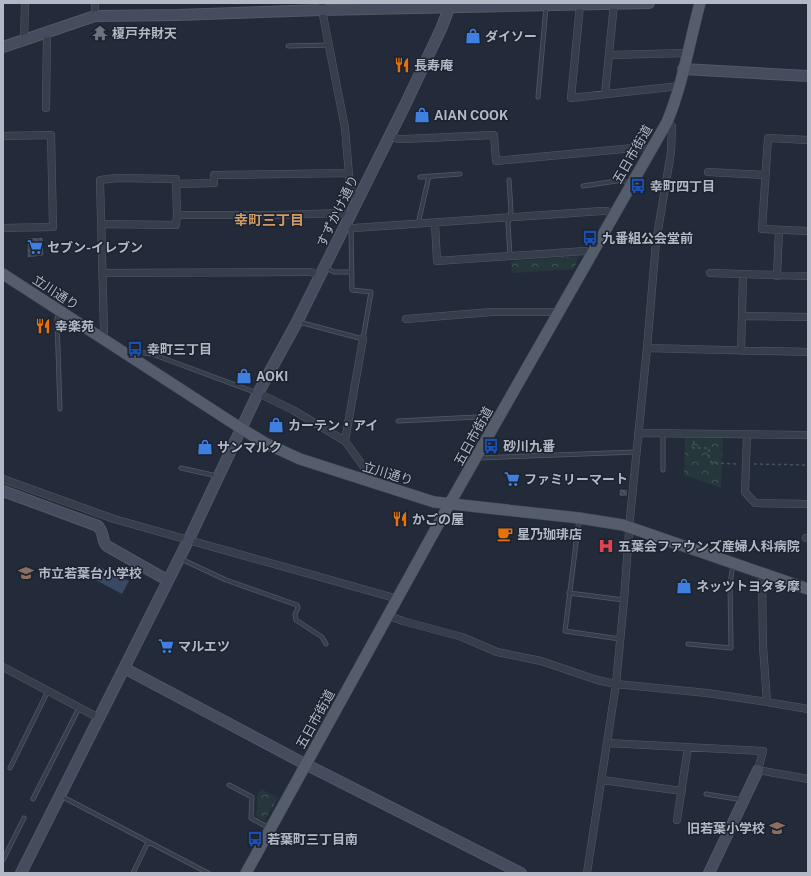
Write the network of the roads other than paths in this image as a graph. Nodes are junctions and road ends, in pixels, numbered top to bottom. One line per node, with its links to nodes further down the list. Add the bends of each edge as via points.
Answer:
1 (25, 3): 12 (street)
2 (95, 3): 10 (street)
3 (649, 3): 5 (street)
4 (700, 3): 16 (main road, 五日市街道)
5 (614, 4): 7 (street); 17 (street)
6 (450, 5): 8 (street); 9 (street); 26 (street, すずかけ通り, via 425,65)
7 (580, 5): 8 (street); 21 (street, via 571,98)
8 (547, 6): 22 (lane)
9 (322, 7): 10 (street, via 177,15); 13 (street)
10 (95, 16): 11 (street)
11 (47, 32): 12 (street); 23 (street)
12 (24, 41): 15 (street)
13 (329, 45): 14 (lane); 30 (street, via 345,128)
14 (288, 46)
15 (3, 47)
16 (687, 53): 17 (street); 18 (main road, 五日市街道)
17 (609, 55): 21 (street)
18 (683, 69): 19 (street); 20 (main road, 五日市街道)
19 (808, 76)
20 (679, 86): 21 (street); 24 (main road, 五日市街道)
21 (605, 94)
22 (538, 97)
23 (46, 108)
24 (667, 122): 28 (main road, 五日市街道); 68 (street, via 673,130 656,242)
25 (3, 136): 47 (street, via 51,135 53,227)
26 (390, 136): 28 (street, via 404,140 494,135 496,161 644,147); 39 (street, すずかけ通り)
27 (808, 140): 32 (street, via 768,138)
28 (650, 151): 37 (main road, 五日市街道)
29 (708, 172): 32 (street)
30 (349, 174): 36 (street, via 214,175 214,183); 39 (street, via 352,194)
31 (460, 174): 33 (lane)
32 (765, 175): 48 (street, via 762,229)
33 (428, 176): 34 (lane); 46 (lane)
34 (420, 177)
35 (509, 180): 42 (lane)
36 (176, 184): 40 (street); 45 (street, via 176,179 100,180)
37 (630, 185): 38 (lane, via 623,180); 41 (main road, 五日市街道)
38 (583, 186)
39 (358, 197): 43 (street, すずかけ通り)
40 (177, 215): 43 (street, via 341,213); 45 (street, via 176,225)
41 (613, 215): 42 (street, via 602,211); 50 (main road, 五日市街道)
42 (509, 217): 44 (street); 51 (lane)
43 (348, 223): 46 (street); 52 (street, すずかけ通り); 53 (lane)
44 (435, 223): 46 (street); 51 (street, via 437,261)
45 (101, 224): 54 (street)
46 (418, 224)
47 (3, 228)
48 (779, 230): 49 (street); 58 (street)
49 (808, 231)
50 (592, 254): 51 (street, via 585,251); 61 (main road, 五日市街道)
51 (510, 256)
52 (322, 271): 53 (lane); 54 (street); 65 (street, すずかけ通り)
53 (352, 272): 67 (lane, via 352,290 372,292)
54 (103, 273): 66 (street, via 104,332)
55 (710, 273): 57 (street)
56 (3, 274): 60 (main road, 立川通り)
57 (743, 275): 58 (street); 62 (street)
58 (777, 276): 59 (street)
59 (808, 276)
60 (60, 311): 66 (main road, 立川通り); 73 (lane, via 57,319)
61 (559, 312): 64 (street, via 492,312); 74 (main road, 五日市街道)
62 (742, 316): 63 (street); 70 (street)
63 (808, 317)
64 (406, 319)
65 (297, 322): 67 (lane); 72 (street, すずかけ通り)
66 (100, 338): 69 (main road, 立川通り)
67 (363, 339): 81 (street)
68 (647, 348): 70 (street); 77 (street)
69 (121, 351): 72 (lane, via 152,354); 76 (main road, 立川通り)
70 (741, 352): 71 (street)
71 (808, 352)
72 (258, 393): 76 (street, すずかけ通り); 81 (street, via 293,410)
73 (60, 409)
74 (500, 416): 75 (lane); 83 (main road, 五日市街道)
75 (398, 420)
76 (242, 429): 86 (street, すずかけ通り); 88 (main road, 立川通り, via 286,453)
77 (638, 433): 78 (street); 82 (street)
78 (663, 433): 79 (street); 85 (lane)
79 (747, 434): 80 (street); 91 (street, via 745,492 755,503)
80 (808, 436)
81 (345, 441): 88 (street, via 369,474)
82 (636, 452): 83 (lane); 93 (street)
83 (476, 458): 90 (main road, 五日市街道)
84 (180, 468): 86 (lane)
85 (663, 470)
86 (219, 477): 94 (street, すずかけ通り)
87 (3, 479): 94 (street, via 114,519)
88 (367, 481): 90 (main road, 立川通り, via 434,502)
89 (3, 491): 98 (street, via 98,526 107,546)
90 (450, 504): 92 (main road, 立川通り); 101 (main road, 五日市街道)
91 (808, 504)
92 (579, 518): 93 (main road, 立川通り); 100 (lane)
93 (629, 527): 96 (main road, 立川通り); 102 (street)
94 (189, 539): 95 (street, すずかけ通り); 101 (street)
95 (178, 558): 98 (street, すずかけ通り); 105 (lane, via 226,580 297,605 296,620 322,637)
96 (733, 563): 97 (main road, 立川通り); 106 (lane, via 730,584 731,648)
97 (764, 574): 99 (main road, 立川通り); 111 (street, via 763,646)
98 (167, 580): 107 (street, すずかけ通り)
99 (808, 589)
100 (569, 593): 102 (lane); 104 (lane, via 565,630)
101 (398, 599): 103 (main road, 五日市街道)
102 (624, 600): 104 (street)
103 (389, 616): 109 (street, via 462,637 497,652 541,661); 117 (main road, 五日市街道)
104 (620, 639): 109 (street)
105 (326, 644)
106 (688, 644)
107 (124, 668): 114 (street, すずかけ通り); 117 (street)
108 (4, 670): 110 (street)
109 (616, 684): 111 (street); 115 (street)
110 (48, 691): 112 (street); 118 (lane)
111 (767, 702): 113 (street)
112 (79, 708): 114 (street); 126 (lane)
113 (808, 709)
114 (99, 718): 125 (street, すずかけ通り)
115 (607, 743): 116 (street); 121 (street)
116 (688, 748): 119 (street, via 764,751); 123 (street)
117 (305, 764): 130 (main road, 五日市街道); 137 (street)
118 (10, 768)
119 (758, 770): 120 (street); 127 (street)
120 (808, 778)
121 (602, 780): 123 (street); 138 (street)
122 (229, 785): 130 (lane, via 252,797 252,818)
123 (682, 791): 129 (street)
124 (706, 794): 127 (lane)
125 (60, 795): 131 (lane); 133 (street, すずかけ通り)
126 (33, 799)
127 (744, 800): 139 (street)
128 (24, 818): 132 (lane)
129 (677, 820)
130 (270, 829): 136 (main road, 五日市街道)
131 (148, 842): 134 (lane); 135 (lane)
132 (3, 860)
133 (21, 873)
134 (133, 873)
135 (208, 873)
136 (246, 873)
137 (521, 873)
138 (587, 873)
139 (709, 873)

